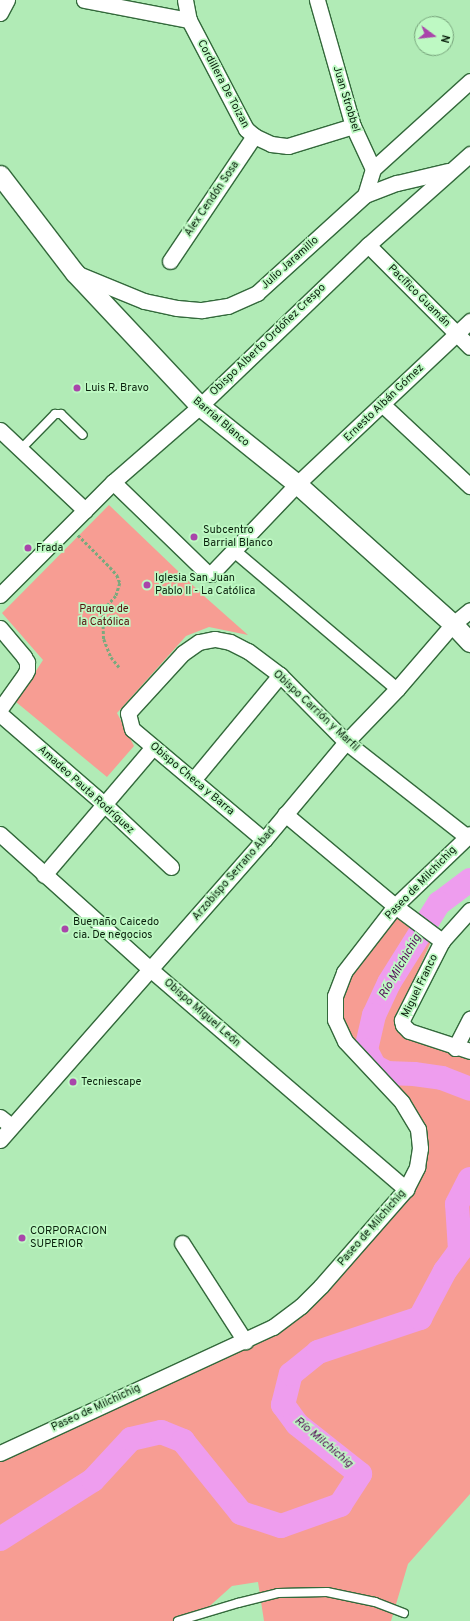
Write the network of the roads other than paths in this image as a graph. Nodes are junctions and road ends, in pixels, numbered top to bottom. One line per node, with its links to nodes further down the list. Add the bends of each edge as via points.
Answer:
1 (7, 0): 5 (street)
2 (84, 0): 6 (street)
3 (186, 0): 6 (street, Cordillera De Toizan)
4 (317, 0): 8 (street, Juan Strobbel)
5 (0, 13)
6 (189, 20): 9 (street, Cordillera De Toizan, via 246,129)
7 (470, 81): 11 (street)
8 (352, 126): 9 (street, Cordillera De Toizan, via 288,146 270,144); 11 (street, Juan Strobbel)
9 (254, 136): 16 (street, Álex Cendón Sosa)
10 (470, 154): 12 (street, Obispo Alberto Ordóñez Crespo)
11 (373, 170): 14 (street)
12 (449, 171): 14 (street, Julio Jaramillo, via 397,183); 15 (street, Obispo Alberto Ordóñez Crespo)
13 (0, 175): 17 (street, Barrial Blanco)
14 (366, 195): 17 (street, Julio Jaramillo, via 257,293 228,306 202,310 144,301)
15 (368, 245): 19 (street, Pacífico Guamán); 22 (street, Obispo Alberto Ordóñez Crespo)
16 (170, 261)
17 (75, 273): 22 (street, Barrial Blanco)
18 (470, 321): 19 (street, Ernesto Albán Gómez)
19 (456, 333): 20 (street, Pacífico Guamán); 21 (street, Ernesto Albán Gómez)
20 (470, 347)
21 (382, 405): 27 (street, Ernesto Albán Gómez); 28 (street)
22 (200, 406): 26 (street, Obispo Alberto Ordóñez Crespo); 27 (street, Barrial Blanco)
23 (0, 430): 25 (street)
24 (84, 435): 25 (lane, via 61,414 55,414)
25 (21, 449): 29 (street)
26 (113, 482): 29 (street, Obispo Alberto Ordóñez Crespo); 30 (street, Ernesto Albán Gómez, via 207,573 215,572)
27 (297, 484): 30 (street, Ernesto Albán Gómez); 33 (street, Barrial Blanco)
28 (470, 486)
29 (85, 510): 31 (street, Obispo Alberto Ordóñez Crespo)
30 (233, 550): 37 (street)
31 (0, 595)
32 (470, 610): 33 (street, Arzobispo Serrano Abad)
33 (453, 624): 35 (street, Barrial Blanco); 37 (street, Arzobispo Serrano Abad)
34 (0, 628): 38 (street, via 24,657 27,670)
35 (470, 642)
36 (280, 675): 39 (street, Obispo Carrión y Marfil, via 248,651 230,642 215,639 199,642 183,653); 41 (street, Obispo Carrión y Marfil); 43 (street)
37 (397, 689): 41 (street, Arzobispo Serrano Abad)
38 (0, 709)
39 (128, 713): 42 (street, Obispo Checa y Barra, via 132,729)
40 (0, 714): 44 (street, Amadeo Pauta Rodríguez)
41 (346, 742): 45 (street, Arzobispo Serrano Abad); 47 (street, Obispo Carrión y Marfil)
42 (153, 747): 43 (street, Obispo Checa y Barra); 44 (street)
43 (194, 779): 48 (street, Obispo Checa y Barra)
44 (104, 804): 49 (street, Amadeo Pauta Rodríguez); 50 (street)
45 (285, 814): 48 (street, Arzobispo Serrano Abad); 51 (street)
46 (0, 834): 50 (street, Obispo Miguel León)
47 (468, 835): 51 (street, Paseo de Milchichig)
48 (264, 840): 54 (street, Arzobispo Serrano Abad)
49 (171, 867)
50 (44, 875): 54 (street, Obispo Miguel León)
51 (401, 910): 53 (street); 60 (street, Paseo de Milchichig, via 344,972 335,996 335,1020 344,1041 402,1102 418,1129 420,1148 417,1167)
52 (470, 910): 53 (street, Miguel Franco)
53 (438, 938): 56 (street, Miguel Franco, via 404,1014 403,1025 409,1031)
54 (150, 969): 58 (street, Arzobispo Serrano Abad); 60 (street, Obispo Miguel León)
55 (470, 1019): 56 (street)
56 (454, 1048): 57 (street, Miguel Franco)
57 (470, 1051)
58 (6, 1122): 59 (street, Arzobispo Serrano Abad)
59 (0, 1140)
60 (406, 1189): 62 (street, Paseo de Milchichig, via 301,1306 273,1327)
61 (182, 1243): 62 (street)
62 (245, 1341): 63 (street, Paseo de Milchichig)
63 (0, 1453)
64 (404, 1613): 65 (lane, via 375,1602 327,1592 278,1593)
65 (178, 1621)

